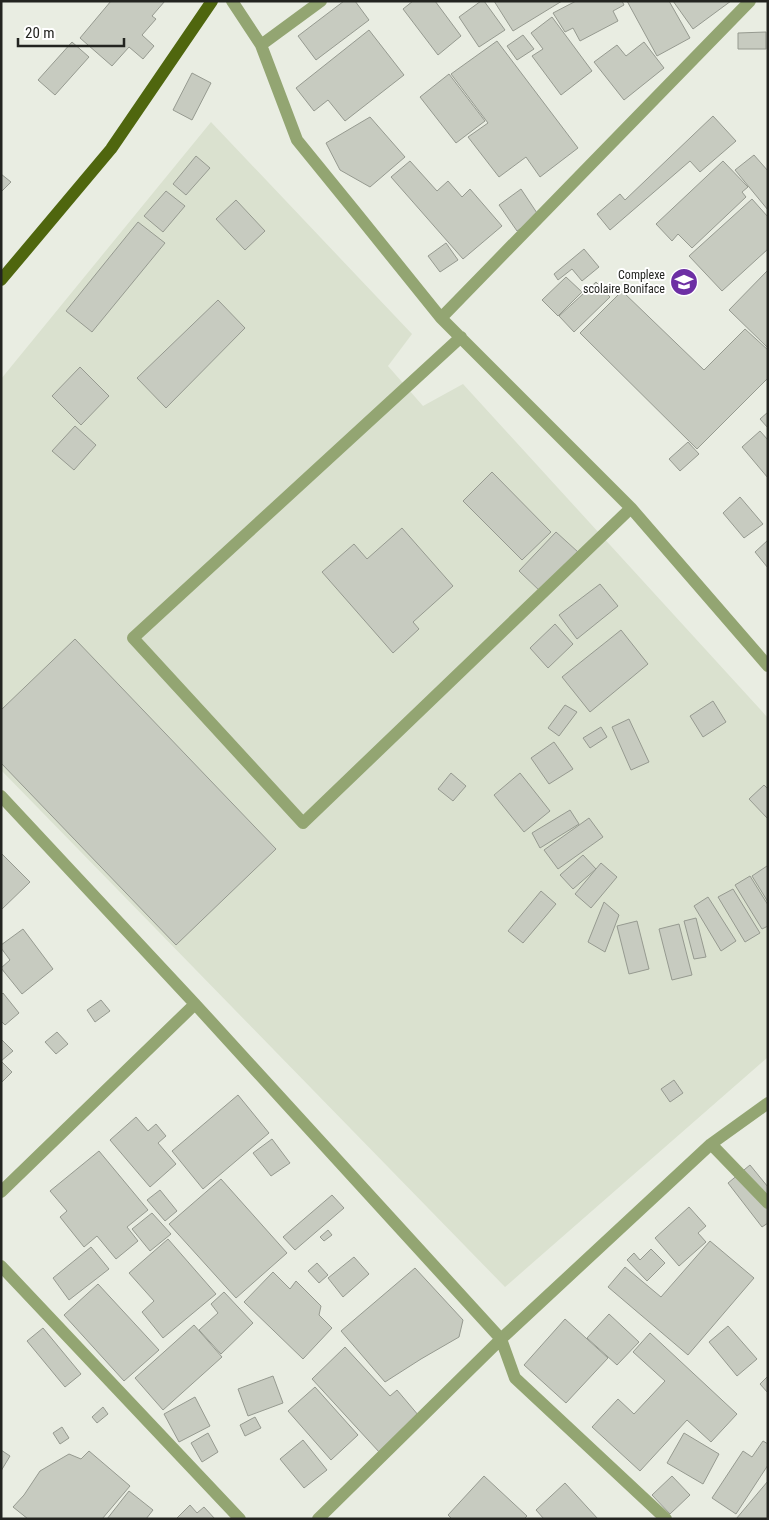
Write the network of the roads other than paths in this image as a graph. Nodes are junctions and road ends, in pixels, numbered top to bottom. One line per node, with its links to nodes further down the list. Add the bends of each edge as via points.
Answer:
1 (212, 1): 6 (main road, via 111,149)
2 (232, 1): 5 (street)
3 (321, 1): 5 (street)
4 (750, 1): 7 (street)
5 (261, 45): 7 (street, via 298,140)
6 (1, 280)
7 (441, 318): 8 (street)
8 (461, 336): 9 (street); 9 (street, via 133,638 302,823)
9 (631, 508): 10 (street)
10 (768, 666)
11 (1, 796): 12 (street)
12 (195, 1004): 15 (street); 18 (street)
13 (768, 1103): 14 (street)
14 (710, 1144): 16 (street); 18 (street)
15 (1, 1192)
16 (768, 1202)
17 (1, 1266): 19 (street)
18 (501, 1339): 20 (street); 21 (street, via 515,1378)
19 (240, 1519)
20 (318, 1519)
21 (666, 1519)

